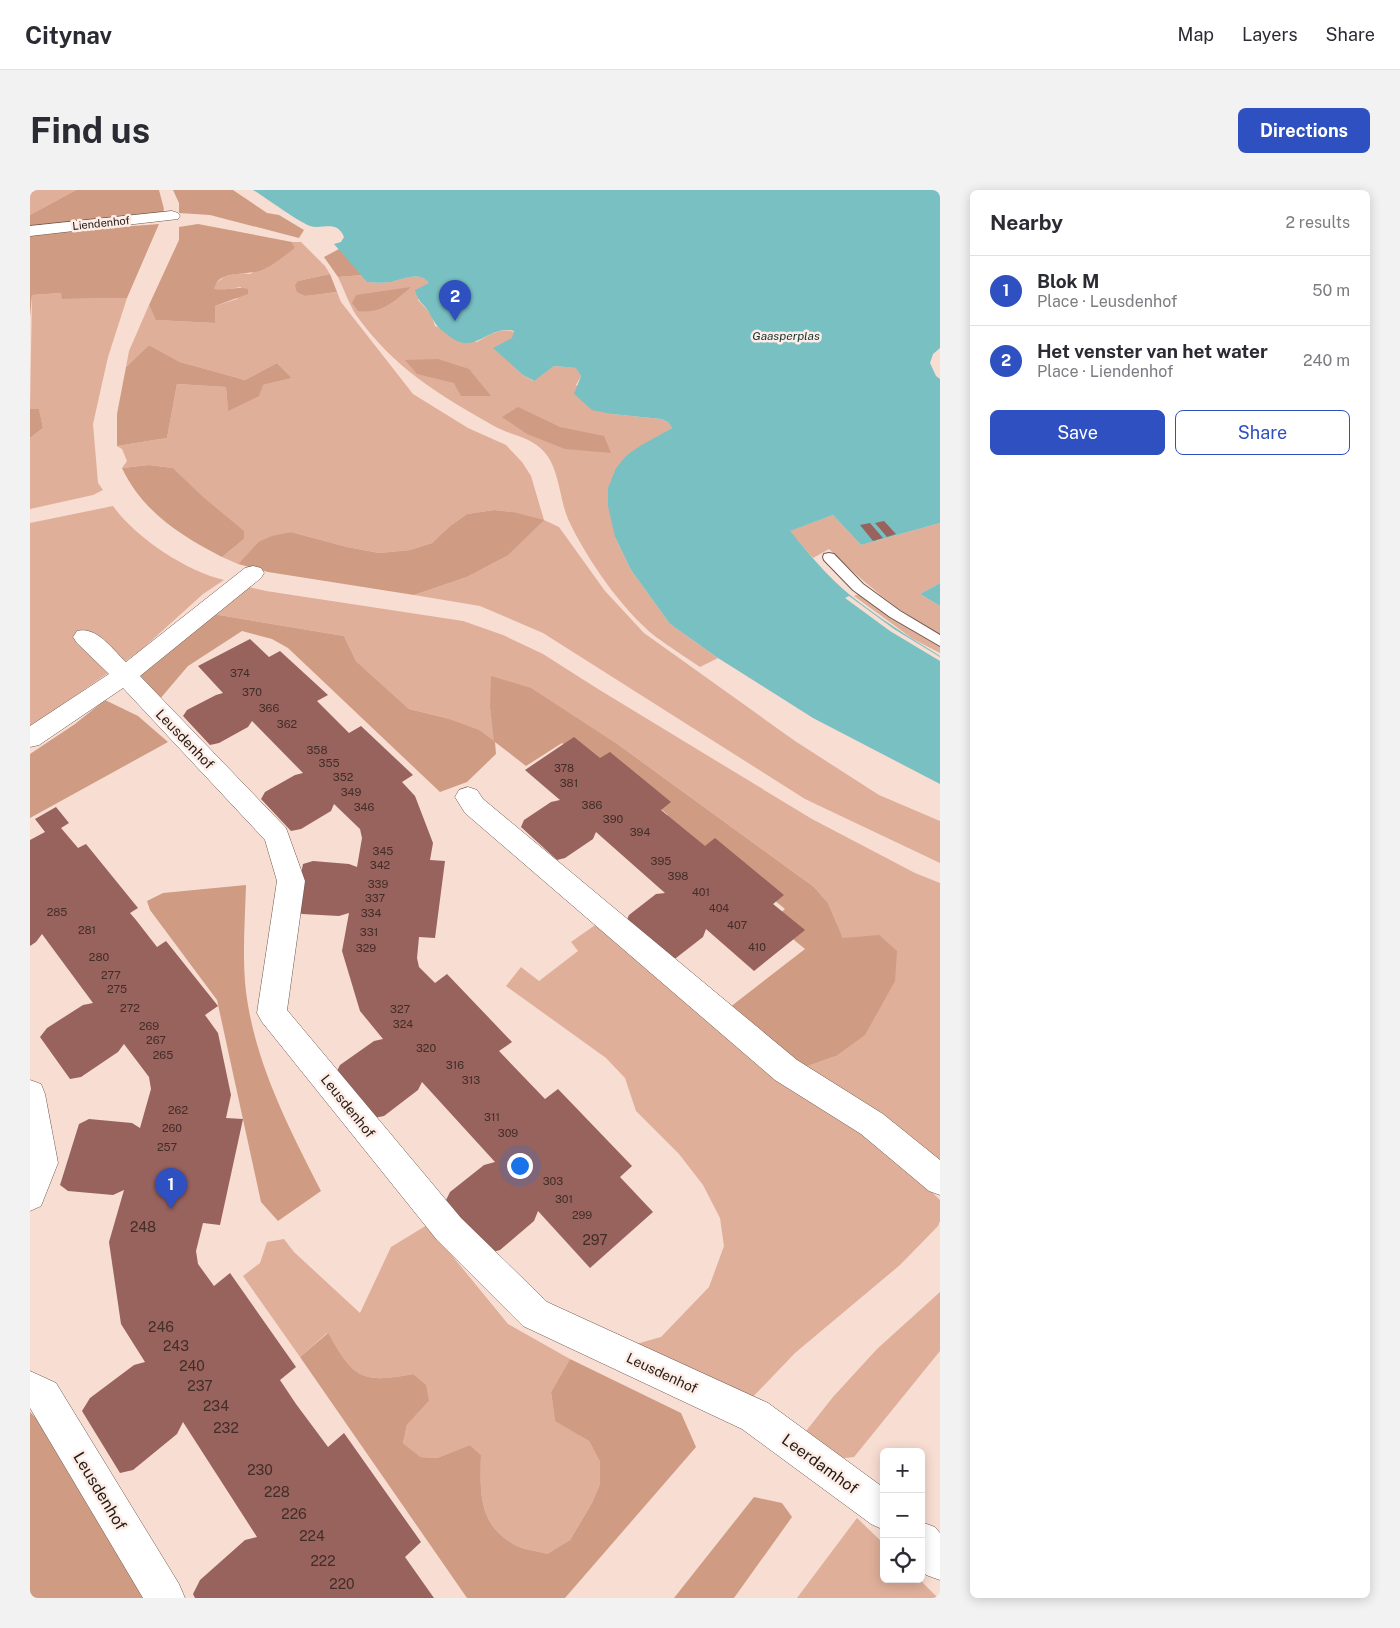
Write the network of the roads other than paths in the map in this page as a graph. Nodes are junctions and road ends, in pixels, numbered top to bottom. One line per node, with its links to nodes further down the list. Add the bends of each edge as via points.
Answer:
1 (172, 216): 2 (street, Liendenhof)
2 (30, 231)
3 (829, 557): 6 (lane, via 858,587)
4 (253, 572): 7 (street)
5 (85, 636): 7 (street, Leusdenhof)
6 (940, 641)
7 (125, 675): 8 (street); 14 (street, Leusdenhof, via 278,835 291,882 272,1013 449,1229 535,1314)
8 (30, 738)
9 (468, 797): 11 (street, via 474,806 786,1070 872,1124)
10 (30, 1094): 12 (street, via 42,1163)
11 (940, 1180)
12 (30, 1195)
13 (30, 1390): 18 (street, Leusdenhof, via 43,1396)
14 (755, 1416): 15 (street, Leerdamhof)
15 (880, 1509)
16 (925, 1545): 17 (street)
17 (940, 1561)
18 (165, 1598)

